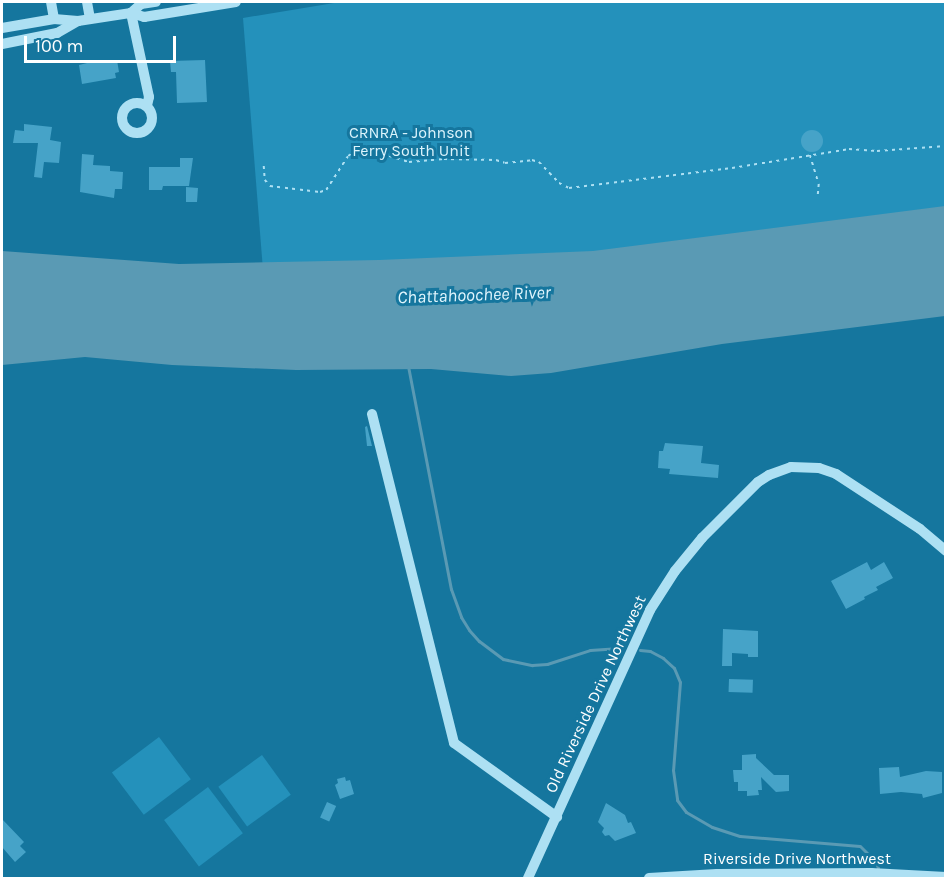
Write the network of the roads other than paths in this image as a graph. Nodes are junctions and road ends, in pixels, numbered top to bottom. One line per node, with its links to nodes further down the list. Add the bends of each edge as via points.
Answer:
1 (51, 2): 7 (street)
2 (87, 2): 8 (street)
3 (156, 2): 6 (street, via 141,4)
4 (236, 2): 5 (street)
5 (220, 3): 6 (street, via 144,17)
6 (131, 13): 8 (street); 12 (street, via 149,97)
7 (54, 19): 9 (street); 10 (street)
8 (90, 19): 9 (street)
9 (78, 21): 11 (street, via 57,33)
10 (2, 28)
11 (2, 44)
12 (147, 106)
13 (372, 414): 15 (street, via 454,743)
14 (945, 551): 15 (street, Old Riverside Drive Northwest, via 920,529 836,474 801,466 769,475 702,538 650,610)
15 (557, 817): 17 (street, Old Riverside Drive Northwest)
16 (945, 878): 18 (street, Riverside Drive Northwest, via 871,873 717,874)
17 (528, 879)
18 (649, 879)

